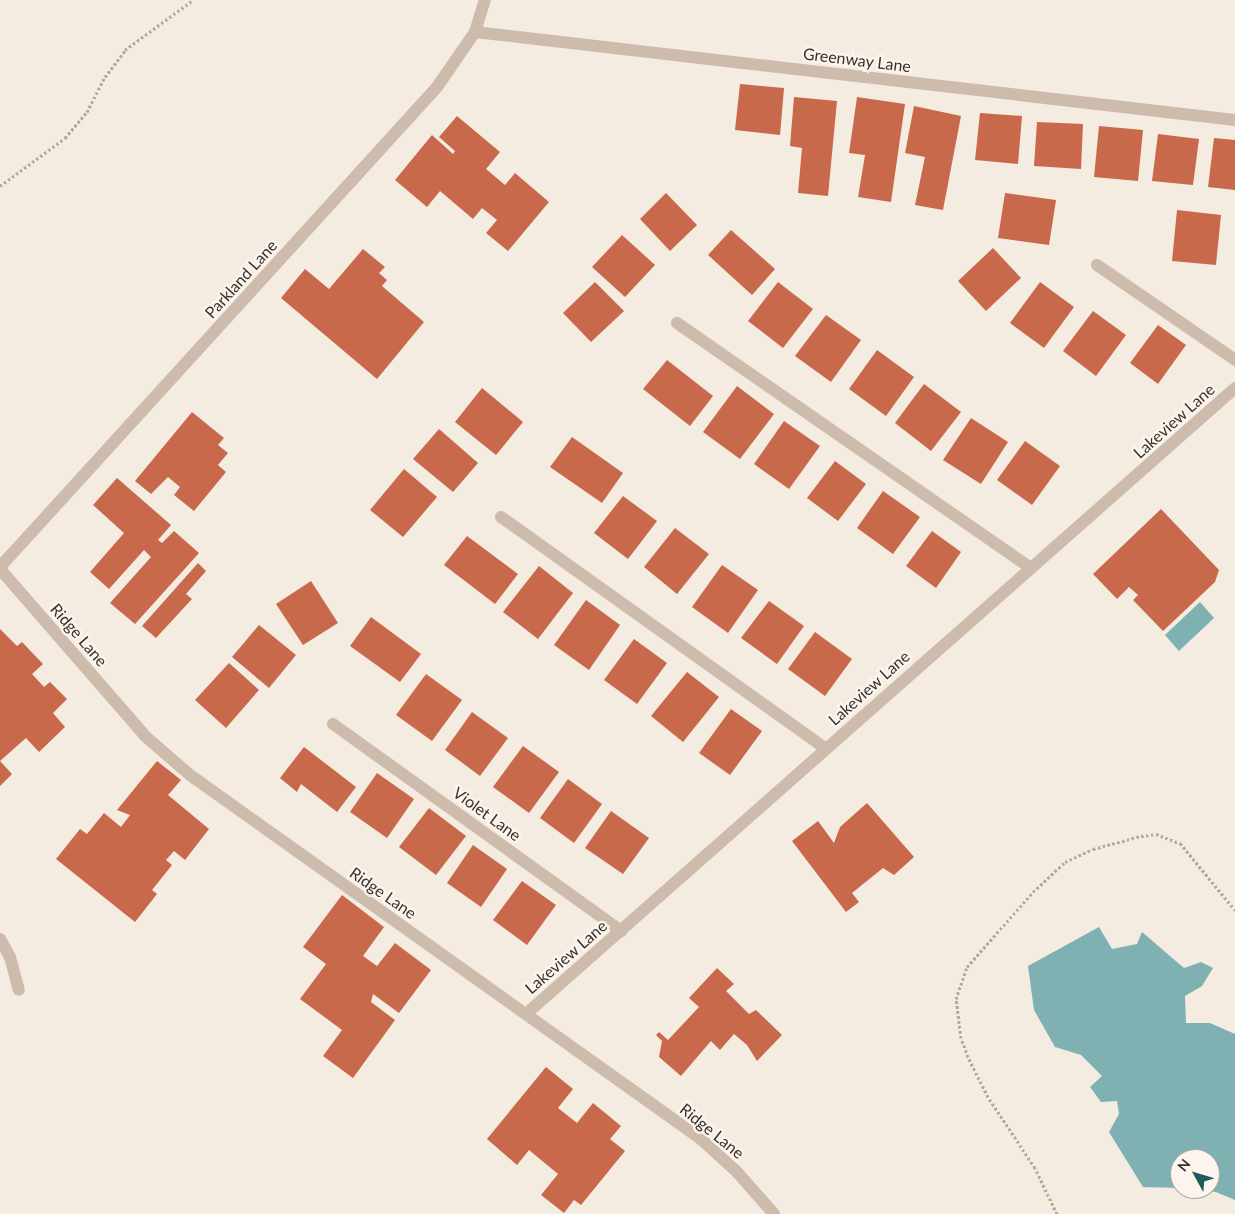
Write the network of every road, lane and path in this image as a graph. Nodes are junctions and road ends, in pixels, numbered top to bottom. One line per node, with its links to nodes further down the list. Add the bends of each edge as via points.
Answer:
1 (193, 0): 5 (path, via 125,50 105,77 87,112 65,138)
2 (486, 0): 3 (street, Parkland Lane)
3 (476, 32): 4 (street, Greenway Lane); 12 (street, Parkland Lane, via 437,87)
4 (1235, 120)
5 (0, 186)
6 (1097, 265): 8 (street)
7 (677, 322): 11 (street)
8 (1235, 360)
9 (1235, 388): 11 (street, Lakeview Lane)
10 (501, 517): 14 (street)
11 (1030, 567): 14 (street, Lakeview Lane)
12 (0, 568): 19 (street, Ridge Lane, via 145,736 169,758)
13 (333, 724): 16 (street, Violet Lane)
14 (825, 748): 16 (street, Lakeview Lane)
15 (1235, 910): 21 (path, via 1180,843 1156,834 1141,836 1093,849 1065,862 1033,892 967,967 956,1000 965,1050 988,1097 1035,1168)
16 (621, 931): 19 (street, Lakeview Lane)
17 (0, 939): 18 (street, via 10,956)
18 (19, 990)
19 (526, 1014): 20 (street, Ridge Lane, via 701,1139 737,1172)
20 (774, 1214)
21 (1057, 1214)

